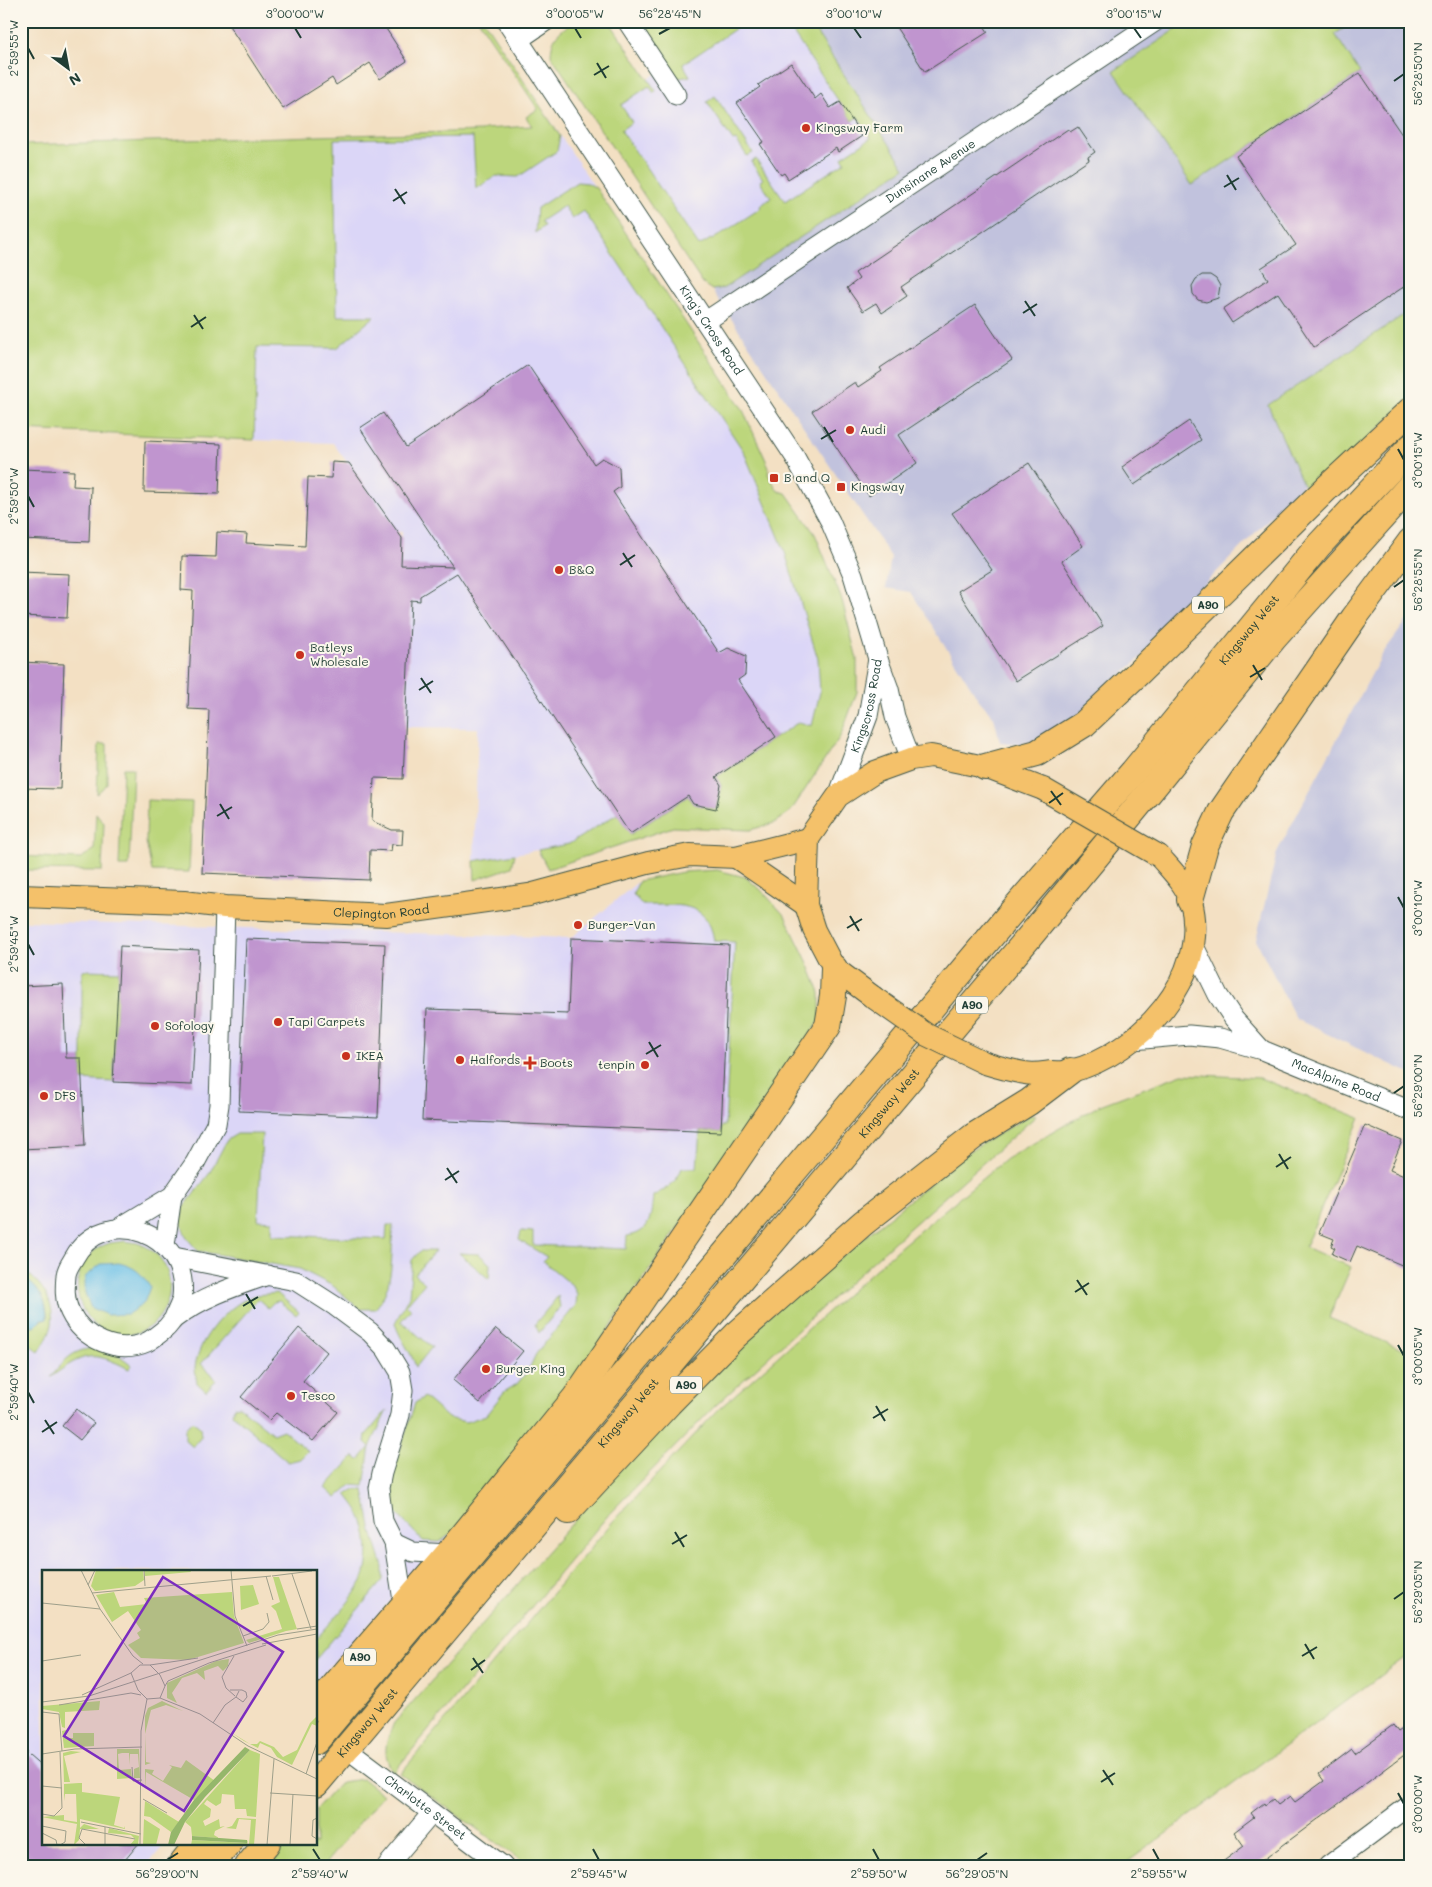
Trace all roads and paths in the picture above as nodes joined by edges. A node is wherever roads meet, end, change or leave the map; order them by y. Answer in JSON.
{"nodes":[{"id":1,"x":506,"y":21,"type":"edge"},
{"id":2,"x":546,"y":21,"type":"edge"},
{"id":3,"x":627,"y":21,"type":"edge"},
{"id":4,"x":1156,"y":21,"type":"edge"},
{"id":5,"x":518,"y":40,"type":"junction"},
{"id":6,"x":676,"y":95,"type":"dead end"},
{"id":7,"x":706,"y":321,"type":"junction"},
{"id":8,"x":1411,"y":410,"type":"edge"},
{"id":9,"x":1411,"y":447,"type":"edge"},
{"id":10,"x":1411,"y":485,"type":"edge"},
{"id":11,"x":1411,"y":541,"type":"edge"},
{"id":12,"x":878,"y":658,"type":"junction"},
{"id":13,"x":911,"y":759,"type":"junction"},
{"id":14,"x":985,"y":767,"type":"junction"},
{"id":15,"x":838,"y":796,"type":"junction"},
{"id":16,"x":808,"y":839,"type":"junction"},
{"id":17,"x":736,"y":857,"type":"junction"},
{"id":18,"x":21,"y":896,"type":"edge"},
{"id":19,"x":1190,"y":900,"type":"junction"},
{"id":20,"x":806,"y":905,"type":"junction"},
{"id":21,"x":225,"y":907,"type":"junction"},
{"id":22,"x":1194,"y":946,"type":"junction"},
{"id":23,"x":834,"y":968,"type":"junction"},
{"id":24,"x":1133,"y":1040,"type":"junction"},
{"id":25,"x":1262,"y":1050,"type":"junction"},
{"id":26,"x":1070,"y":1071,"type":"junction"},
{"id":27,"x":1411,"y":1111,"type":"edge"},
{"id":28,"x":172,"y":1196,"type":"junction"},
{"id":29,"x":119,"y":1228,"type":"junction"},
{"id":30,"x":170,"y":1251,"type":"junction"},
{"id":31,"x":269,"y":1274,"type":"junction"},
{"id":32,"x":174,"y":1318,"type":"junction"},
{"id":33,"x":394,"y":1543,"type":"junction"},
{"id":34,"x":448,"y":1554,"type":"junction"},
{"id":35,"x":404,"y":1607,"type":"junction"},
{"id":36,"x":318,"y":1705,"type":"edge"},
{"id":37,"x":318,"y":1739,"type":"edge"},
{"id":38,"x":346,"y":1748,"type":"junction"},
{"id":39,"x":318,"y":1782,"type":"edge"},
{"id":40,"x":1411,"y":1804,"type":"edge"},
{"id":41,"x":432,"y":1813,"type":"junction"},
{"id":42,"x":197,"y":1844,"type":"edge"},
{"id":43,"x":228,"y":1844,"type":"edge"},
{"id":44,"x":266,"y":1844,"type":"edge"},
{"id":45,"x":180,"y":1866,"type":"edge"},
{"id":46,"x":209,"y":1866,"type":"edge"},
{"id":47,"x":248,"y":1866,"type":"edge"},
{"id":48,"x":387,"y":1866,"type":"edge"},
{"id":49,"x":504,"y":1866,"type":"edge"},
{"id":50,"x":1328,"y":1866,"type":"edge"}],
"edges":[{"from":1,"to":5,"type":"street","name":"King's Cross Road"},
{"from":2,"to":5,"type":"street"},
{"from":3,"to":6,"type":"street"},
{"from":4,"to":7,"type":"street","name":"Dunsinane Avenue"},
{"from":5,"to":7,"type":"street","name":"King's Cross Road"},
{"from":7,"to":12,"type":"street","name":"King's Cross Road"},
{"from":8,"to":14,"type":"highway","number":"A90"},
{"from":9,"to":37,"type":"highway","name":"Kingsway West","number":"A90"},
{"from":10,"to":38,"type":"highway","name":"Kingsway West","number":"A90"},
{"from":11,"to":19,"type":"highway"},
{"from":12,"to":13,"type":"street","name":"Kingscross Road"},
{"from":12,"to":15,"type":"street","name":"Kingscross Road"},
{"from":13,"to":14,"type":"main road"},
{"from":13,"to":15,"type":"main road"},
{"from":14,"to":19,"type":"main road","bridge":true},
{"from":15,"to":16,"type":"main road"},
{"from":16,"to":17,"type":"main road","name":"Clepington Road"},
{"from":16,"to":20,"type":"main road"},
{"from":17,"to":20,"type":"main road"},
{"from":17,"to":21,"type":"main road","name":"Clepington Road"},
{"from":18,"to":21,"type":"main road","name":"Clepington Road"},
{"from":19,"to":22,"type":"main road"},
{"from":20,"to":23,"type":"main road"},
{"from":21,"to":28,"type":"street"},
{"from":22,"to":24,"type":"main road"},
{"from":22,"to":25,"type":"street","name":"MacAlpine Road"},
{"from":23,"to":26,"type":"main road","bridge":true},
{"from":23,"to":34,"type":"highway","number":"A90"},
{"from":24,"to":25,"type":"street","name":"MacAlpine Road"},
{"from":24,"to":26,"type":"main road"},
{"from":25,"to":27,"type":"street","name":"MacAlpine Road"},
{"from":26,"to":38,"type":"highway","number":"A90"},
{"from":28,"to":29,"type":"street"},
{"from":28,"to":30,"type":"street"},
{"from":29,"to":30,"type":"street"},
{"from":29,"to":32,"type":"street"},
{"from":30,"to":31,"type":"street"},
{"from":30,"to":32,"type":"street"},
{"from":31,"to":32,"type":"street"},
{"from":31,"to":33,"type":"street"},
{"from":33,"to":34,"type":"street"},
{"from":33,"to":35,"type":"street"},
{"from":34,"to":35,"type":"highway","number":"A90"},
{"from":35,"to":36,"type":"highway","number":"A90"},
{"from":38,"to":39,"type":"highway","name":"Kingsway West","number":"A90"},
{"from":38,"to":41,"type":"street","name":"Charlotte Street"},
{"from":40,"to":50,"type":"street"},
{"from":41,"to":48,"type":"street"},
{"from":41,"to":49,"type":"street","name":"Charlotte Street"},
{"from":42,"to":45,"type":"highway"},
{"from":43,"to":46,"type":"highway"},
{"from":44,"to":47,"type":"highway"}]}
